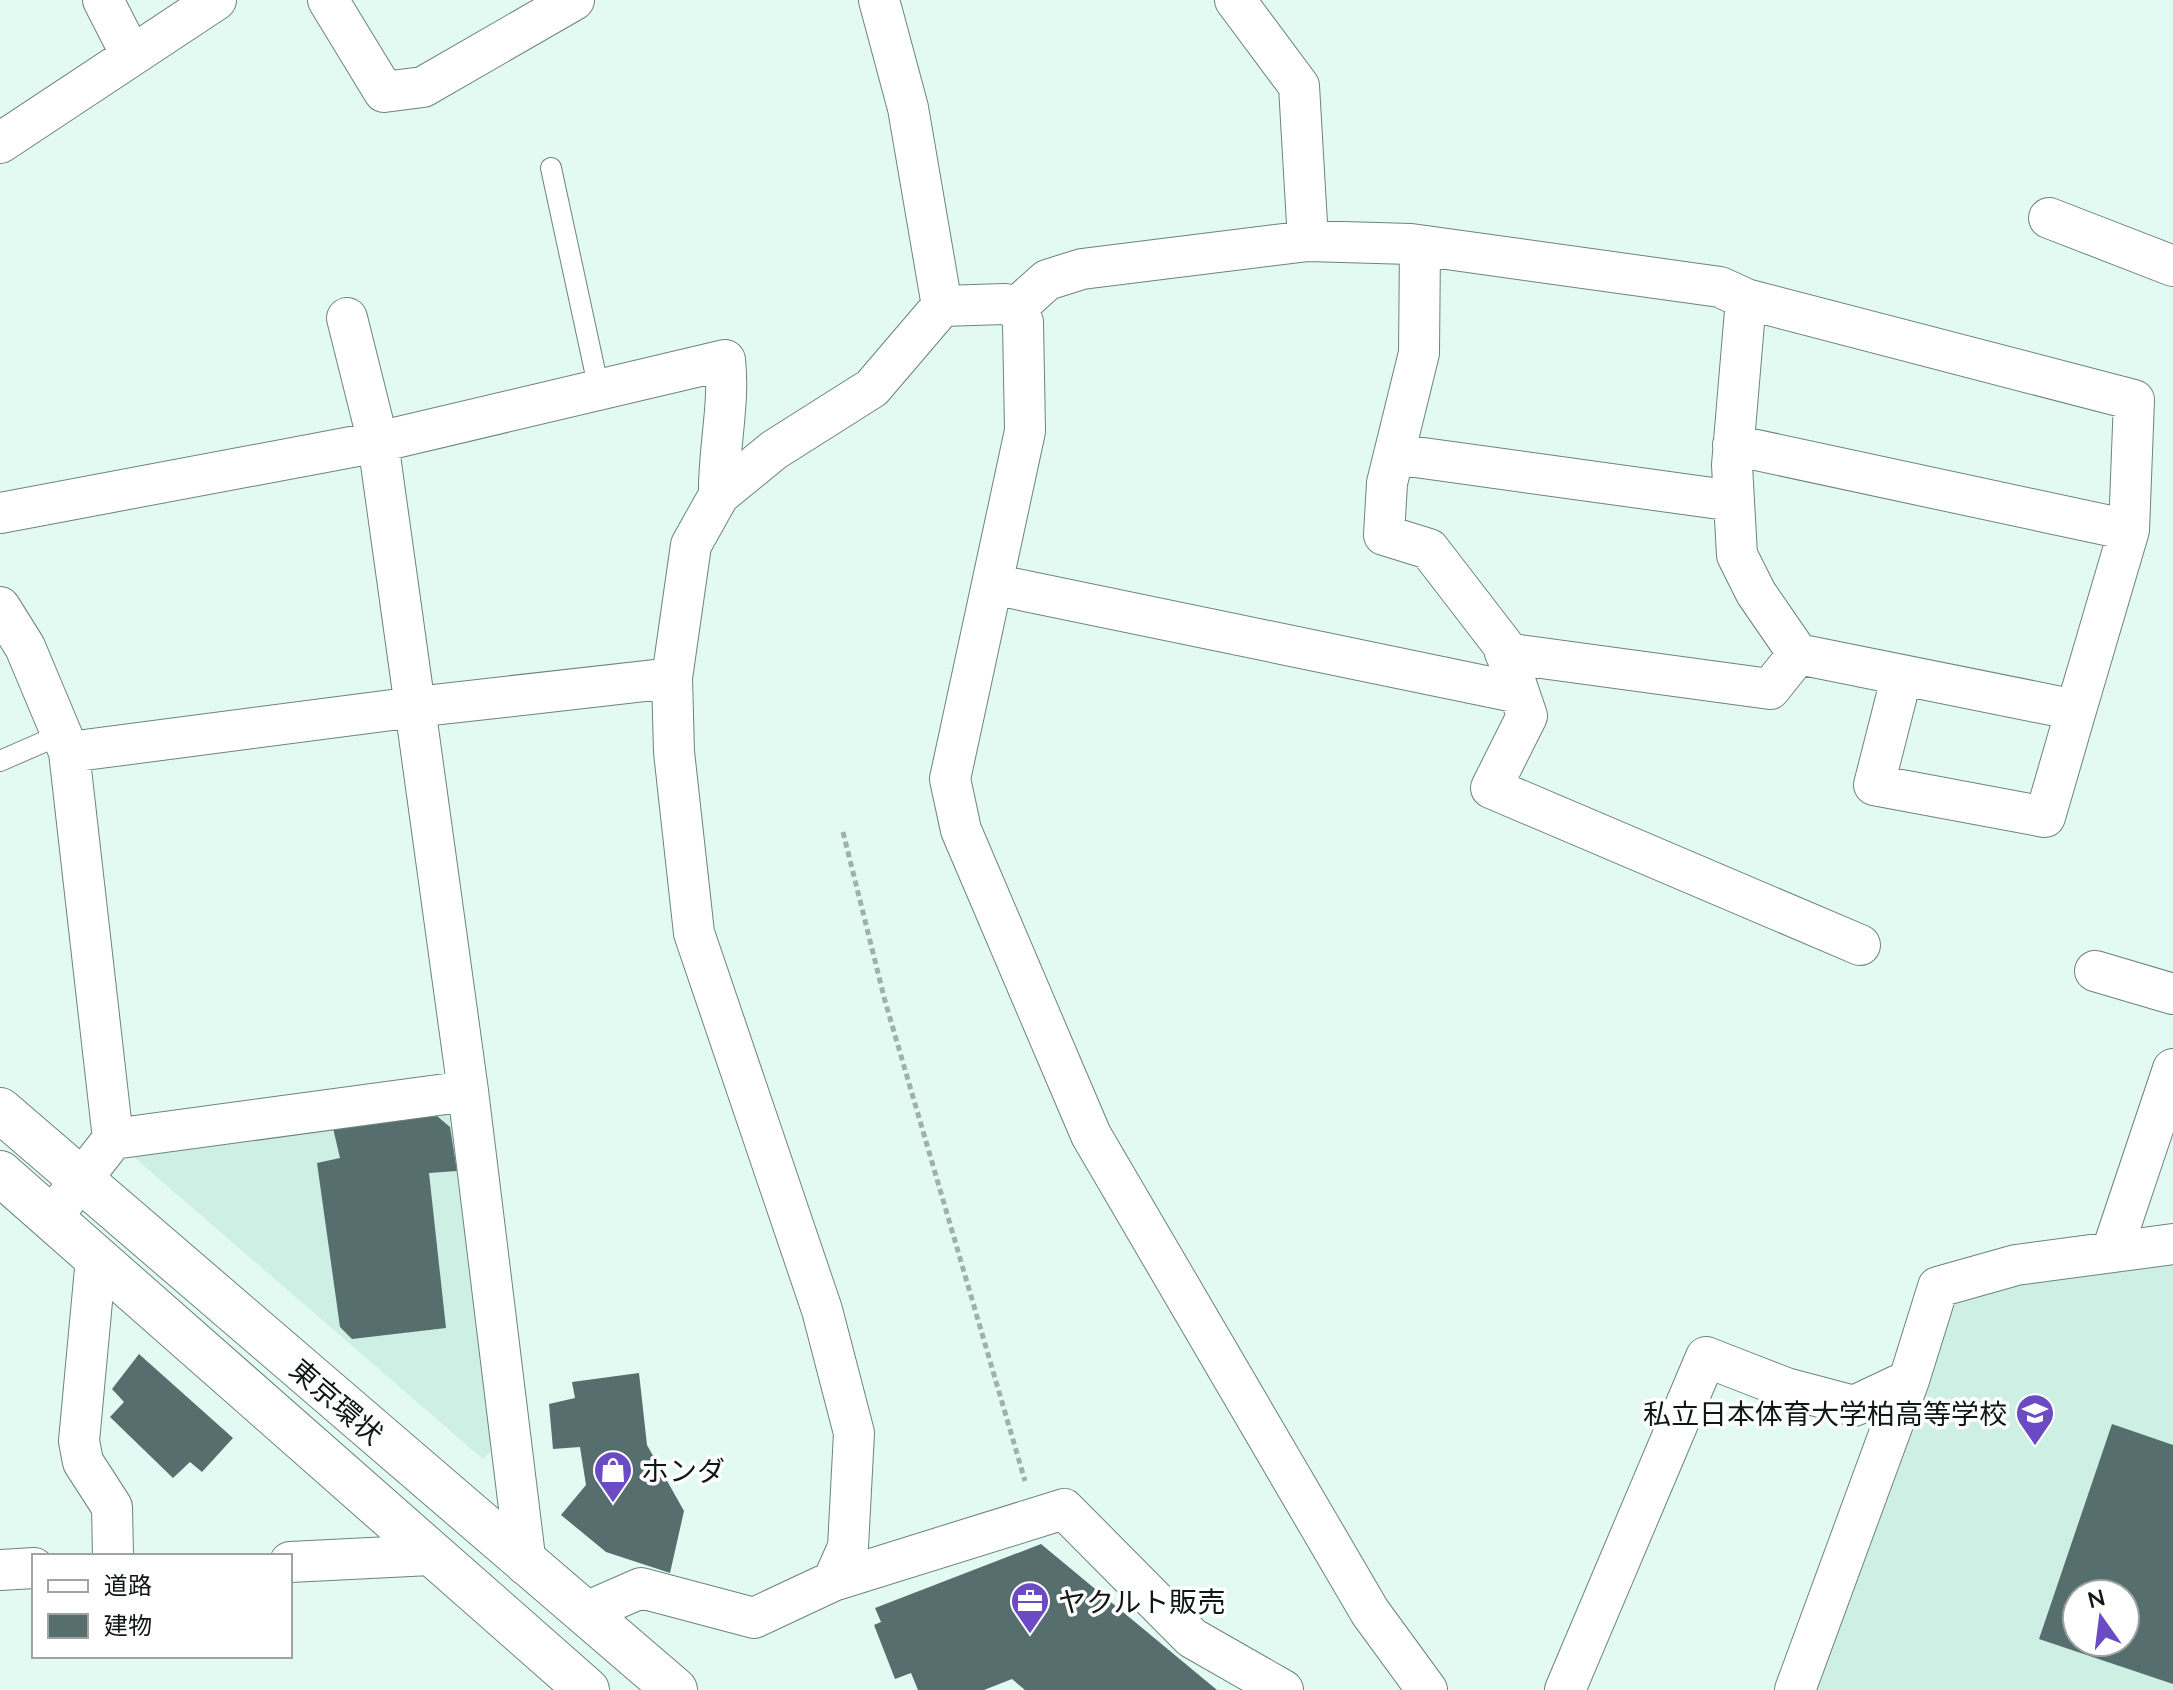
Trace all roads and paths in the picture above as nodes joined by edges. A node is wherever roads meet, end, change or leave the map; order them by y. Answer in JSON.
{"nodes":[{"id":1,"x":103,"y":0,"type":"edge"},
{"id":2,"x":216,"y":0,"type":"edge"},
{"id":3,"x":328,"y":0,"type":"edge"},
{"id":4,"x":574,"y":0,"type":"edge"},
{"id":5,"x":879,"y":0,"type":"edge"},
{"id":6,"x":1235,"y":0,"type":"edge"},
{"id":7,"x":131,"y":55,"type":"junction"},
{"id":8,"x":0,"y":143,"type":"edge"},
{"id":9,"x":551,"y":168,"type":"dead end"},
{"id":10,"x":2049,"y":218,"type":"dead end"},
{"id":11,"x":1308,"y":241,"type":"junction"},
{"id":12,"x":1420,"y":246,"type":"junction"},
{"id":13,"x":2173,"y":266,"type":"edge"},
{"id":14,"x":1746,"y":299,"type":"junction"},
{"id":15,"x":942,"y":306,"type":"junction"},
{"id":16,"x":1017,"y":307,"type":"junction"},
{"id":17,"x":347,"y":318,"type":"dead end"},
{"id":18,"x":599,"y":390,"type":"junction"},
{"id":19,"x":378,"y":442,"type":"junction"},
{"id":20,"x":1733,"y":445,"type":"junction"},
{"id":21,"x":1394,"y":454,"type":"junction"},
{"id":22,"x":719,"y":495,"type":"junction"},
{"id":23,"x":1734,"y":501,"type":"junction"},
{"id":24,"x":0,"y":513,"type":"edge"},
{"id":25,"x":2129,"y":530,"type":"junction"},
{"id":26,"x":992,"y":584,"type":"junction"},
{"id":27,"x":0,"y":607,"type":"edge"},
{"id":28,"x":1505,"y":653,"type":"junction"},
{"id":29,"x":1798,"y":654,"type":"junction"},
{"id":30,"x":1902,"y":675,"type":"junction"},
{"id":31,"x":672,"y":678,"type":"junction"},
{"id":32,"x":1519,"y":693,"type":"junction"},
{"id":33,"x":415,"y":707,"type":"junction"},
{"id":34,"x":2076,"y":710,"type":"junction"},
{"id":35,"x":65,"y":743,"type":"junction"},
{"id":36,"x":0,"y":761,"type":"edge"},
{"id":37,"x":843,"y":832,"type":"dead end"},
{"id":38,"x":1860,"y":945,"type":"dead end"},
{"id":39,"x":2095,"y":971,"type":"dead end"},
{"id":40,"x":2173,"y":994,"type":"edge"},
{"id":41,"x":2173,"y":1069,"type":"edge"},
{"id":42,"x":468,"y":1091,"type":"junction"},
{"id":43,"x":0,"y":1110,"type":"edge"},
{"id":44,"x":113,"y":1139,"type":"junction"},
{"id":45,"x":0,"y":1173,"type":"edge"},
{"id":46,"x":81,"y":1179,"type":"junction"},
{"id":47,"x":51,"y":1218,"type":"junction"},
{"id":48,"x":2173,"y":1244,"type":"edge"},
{"id":49,"x":2112,"y":1251,"type":"junction"},
{"id":50,"x":96,"y":1258,"type":"junction"},
{"id":51,"x":1909,"y":1380,"type":"junction"},
{"id":52,"x":1036,"y":1519,"type":"junction"},
{"id":53,"x":113,"y":1554,"type":"edge"},
{"id":54,"x":430,"y":1555,"type":"junction"},
{"id":55,"x":292,"y":1562,"type":"edge"},
{"id":56,"x":526,"y":1565,"type":"junction"},
{"id":57,"x":32,"y":1568,"type":"edge"},
{"id":58,"x":0,"y":1570,"type":"edge"},
{"id":59,"x":833,"y":1581,"type":"junction"},
{"id":60,"x":586,"y":1612,"type":"junction"},
{"id":61,"x":587,"y":1690,"type":"edge"},
{"id":62,"x":675,"y":1690,"type":"edge"},
{"id":63,"x":1283,"y":1690,"type":"edge"},
{"id":64,"x":1427,"y":1690,"type":"edge"},
{"id":65,"x":1565,"y":1690,"type":"edge"},
{"id":66,"x":1795,"y":1690,"type":"edge"}],
"edges":[{"from":1,"to":7,"type":"street"},
{"from":2,"to":7,"type":"street"},
{"from":3,"to":4,"type":"street"},
{"from":5,"to":15,"type":"street"},
{"from":6,"to":11,"type":"street"},
{"from":7,"to":8,"type":"street"},
{"from":9,"to":18,"type":"lane"},
{"from":10,"to":13,"type":"street"},
{"from":11,"to":12,"type":"street"},
{"from":11,"to":16,"type":"street"},
{"from":12,"to":14,"type":"street"},
{"from":12,"to":21,"type":"street"},
{"from":14,"to":20,"type":"street"},
{"from":14,"to":25,"type":"street"},
{"from":15,"to":16,"type":"street"},
{"from":15,"to":22,"type":"street"},
{"from":16,"to":26,"type":"street"},
{"from":17,"to":19,"type":"street"},
{"from":18,"to":19,"type":"street"},
{"from":18,"to":22,"type":"street"},
{"from":19,"to":24,"type":"street"},
{"from":19,"to":33,"type":"street"},
{"from":20,"to":23,"type":"street"},
{"from":20,"to":25,"type":"street"},
{"from":21,"to":23,"type":"street"},
{"from":21,"to":28,"type":"street"},
{"from":22,"to":31,"type":"street"},
{"from":23,"to":29,"type":"street"},
{"from":25,"to":34,"type":"street"},
{"from":26,"to":32,"type":"street"},
{"from":26,"to":64,"type":"street"},
{"from":27,"to":35,"type":"street"},
{"from":28,"to":29,"type":"street"},
{"from":28,"to":32,"type":"street"},
{"from":29,"to":30,"type":"street"},
{"from":30,"to":34,"type":"street"},
{"from":30,"to":34,"type":"street"},
{"from":31,"to":33,"type":"street"},
{"from":31,"to":59,"type":"street"},
{"from":32,"to":38,"type":"street"},
{"from":33,"to":35,"type":"street"},
{"from":33,"to":42,"type":"street"},
{"from":35,"to":36,"type":"lane"},
{"from":35,"to":44,"type":"street"},
{"from":37,"to":52,"type":"path"},
{"from":39,"to":40,"type":"street"},
{"from":41,"to":49,"type":"street"},
{"from":42,"to":44,"type":"street"},
{"from":42,"to":56,"type":"street"},
{"from":43,"to":46,"type":"highway","name":"東京環状"},
{"from":44,"to":46,"type":"street"},
{"from":45,"to":47,"type":"highway","name":"東京環状"},
{"from":46,"to":47,"type":"street"},
{"from":46,"to":56,"type":"highway","name":"東京環状"},
{"from":47,"to":50,"type":"highway","name":"東京環状"},
{"from":48,"to":49,"type":"street"},
{"from":49,"to":51,"type":"street"},
{"from":50,"to":53,"type":"street"},
{"from":50,"to":54,"type":"highway","name":"東京環状"},
{"from":51,"to":65,"type":"street"},
{"from":51,"to":66,"type":"street"},
{"from":52,"to":59,"type":"street"},
{"from":52,"to":63,"type":"street"},
{"from":54,"to":55,"type":"street"},
{"from":54,"to":61,"type":"highway","name":"東京環状"},
{"from":56,"to":60,"type":"highway","name":"東京環状"},
{"from":57,"to":58,"type":"street"},
{"from":59,"to":60,"type":"street"},
{"from":60,"to":62,"type":"highway","name":"東京環状"}]}
